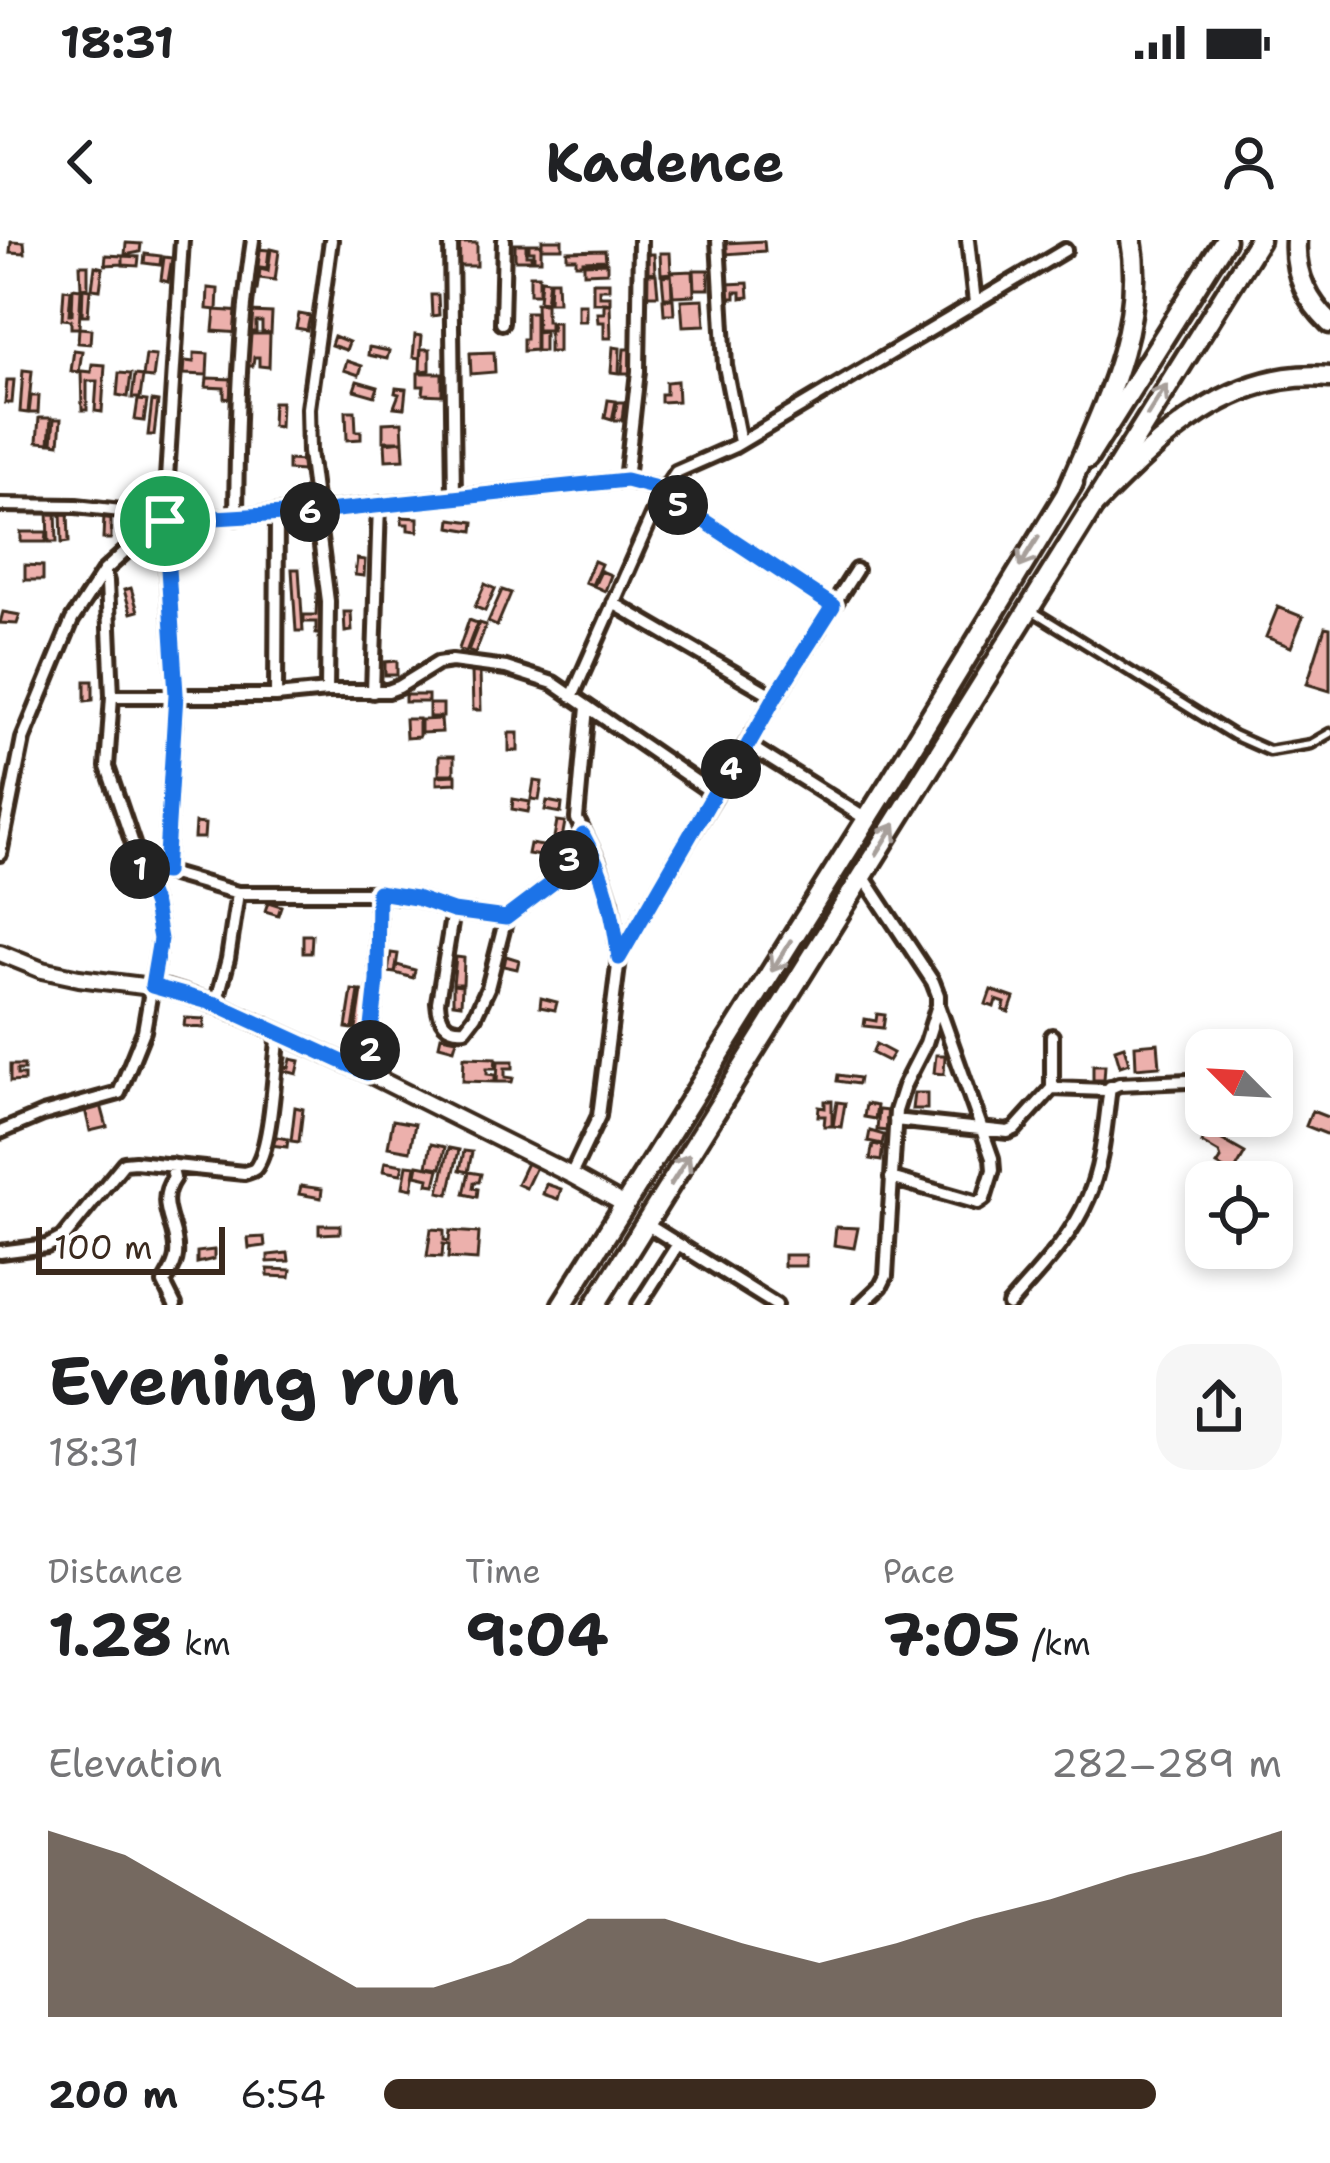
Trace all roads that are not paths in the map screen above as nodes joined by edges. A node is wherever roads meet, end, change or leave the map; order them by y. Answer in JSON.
{"nodes":[{"id":1,"x":182,"y":240,"type":"edge"},
{"id":2,"x":254,"y":240,"type":"edge"},
{"id":3,"x":331,"y":240,"type":"edge"},
{"id":4,"x":451,"y":240,"type":"edge"},
{"id":5,"x":504,"y":240,"type":"edge"},
{"id":6,"x":640,"y":240,"type":"edge"},
{"id":7,"x":718,"y":240,"type":"edge"},
{"id":8,"x":968,"y":240,"type":"edge"},
{"id":9,"x":1131,"y":240,"type":"edge"},
{"id":10,"x":1225,"y":240,"type":"edge"},
{"id":11,"x":1259,"y":240,"type":"edge"},
{"id":12,"x":1296,"y":240,"type":"edge"},
{"id":13,"x":1065,"y":250,"type":"dead end"},
{"id":14,"x":975,"y":303,"type":"junction"},
{"id":15,"x":502,"y":322,"type":"dead end"},
{"id":16,"x":1330,"y":323,"type":"edge"},
{"id":17,"x":1330,"y":377,"type":"edge"},
{"id":18,"x":740,"y":442,"type":"junction"},
{"id":19,"x":626,"y":480,"type":"junction"},
{"id":20,"x":1067,"y":492,"type":"junction"},
{"id":21,"x":662,"y":493,"type":"junction"},
{"id":22,"x":454,"y":497,"type":"junction"},
{"id":23,"x":380,"y":504,"type":"junction"},
{"id":24,"x":0,"y":505,"type":"edge"},
{"id":25,"x":1090,"y":509,"type":"junction"},
{"id":26,"x":317,"y":512,"type":"junction"},
{"id":27,"x":277,"y":515,"type":"junction"},
{"id":28,"x":236,"y":518,"type":"junction"},
{"id":29,"x":165,"y":521,"type":"junction"},
{"id":30,"x":856,"y":570,"type":"dead end"},
{"id":31,"x":104,"y":571,"type":"junction"},
{"id":32,"x":613,"y":603,"type":"junction"},
{"id":33,"x":833,"y":606,"type":"junction"},
{"id":34,"x":1028,"y":608,"type":"junction"},
{"id":35,"x":327,"y":691,"type":"junction"},
{"id":36,"x":374,"y":692,"type":"junction"},
{"id":37,"x":176,"y":694,"type":"junction"},
{"id":38,"x":276,"y":695,"type":"junction"},
{"id":39,"x":112,"y":696,"type":"junction"},
{"id":40,"x":572,"y":697,"type":"junction"},
{"id":41,"x":775,"y":697,"type":"junction"},
{"id":42,"x":587,"y":707,"type":"junction"},
{"id":43,"x":1330,"y":733,"type":"edge"},
{"id":44,"x":748,"y":745,"type":"junction"},
{"id":45,"x":714,"y":794,"type":"junction"},
{"id":46,"x":866,"y":819,"type":"junction"},
{"id":47,"x":583,"y":835,"type":"junction"},
{"id":48,"x":0,"y":854,"type":"edge"},
{"id":49,"x":140,"y":869,"type":"junction"},
{"id":50,"x":165,"y":872,"type":"junction"},
{"id":51,"x":863,"y":876,"type":"junction"},
{"id":52,"x":378,"y":892,"type":"junction"},
{"id":53,"x":238,"y":893,"type":"junction"},
{"id":54,"x":453,"y":911,"type":"junction"},
{"id":55,"x":506,"y":918,"type":"junction"},
{"id":56,"x":0,"y":953,"type":"edge"},
{"id":57,"x":619,"y":958,"type":"junction"},
{"id":58,"x":152,"y":986,"type":"junction"},
{"id":59,"x":216,"y":1004,"type":"junction"},
{"id":60,"x":938,"y":1006,"type":"junction"},
{"id":61,"x":279,"y":1032,"type":"junction"},
{"id":62,"x":1052,"y":1036,"type":"dead end"},
{"id":63,"x":367,"y":1073,"type":"junction"},
{"id":64,"x":1185,"y":1081,"type":"edge"},
{"id":65,"x":1110,"y":1087,"type":"junction"},
{"id":66,"x":1052,"y":1088,"type":"junction"},
{"id":67,"x":895,"y":1120,"type":"junction"},
{"id":68,"x":982,"y":1129,"type":"junction"},
{"id":69,"x":0,"y":1132,"type":"edge"},
{"id":70,"x":171,"y":1166,"type":"junction"},
{"id":71,"x":571,"y":1175,"type":"junction"},
{"id":72,"x":891,"y":1178,"type":"junction"},
{"id":73,"x":625,"y":1205,"type":"junction"},
{"id":74,"x":646,"y":1224,"type":"junction"},
{"id":75,"x":678,"y":1244,"type":"junction"},
{"id":76,"x":0,"y":1252,"type":"edge"},
{"id":77,"x":175,"y":1305,"type":"edge"},
{"id":78,"x":562,"y":1305,"type":"edge"},
{"id":79,"x":595,"y":1305,"type":"edge"},
{"id":80,"x":639,"y":1305,"type":"edge"},
{"id":81,"x":776,"y":1305,"type":"edge"},
{"id":82,"x":860,"y":1305,"type":"edge"},
{"id":83,"x":1009,"y":1305,"type":"edge"}],
"edges":[{"from":1,"to":29,"type":"street"},
{"from":2,"to":28,"type":"street"},
{"from":3,"to":26,"type":"street"},
{"from":4,"to":22,"type":"street"},
{"from":5,"to":15,"type":"street"},
{"from":6,"to":19,"type":"street"},
{"from":7,"to":18,"type":"street"},
{"from":8,"to":14,"type":"street"},
{"from":9,"to":20,"type":"main road"},
{"from":10,"to":20,"type":"main road"},
{"from":25,"to":11,"type":"main road","one_way":true},
{"from":12,"to":16,"type":"main road"},
{"from":13,"to":14,"type":"street"},
{"from":14,"to":18,"type":"street"},
{"from":17,"to":25,"type":"main road"},
{"from":18,"to":21,"type":"street"},
{"from":19,"to":21,"type":"street"},
{"from":19,"to":22,"type":"street"},
{"from":20,"to":46,"type":"main road","one_way":true},
{"from":21,"to":32,"type":"street"},
{"from":21,"to":33,"type":"street"},
{"from":22,"to":23,"type":"street"},
{"from":23,"to":26,"type":"street"},
{"from":23,"to":36,"type":"street"},
{"from":24,"to":29,"type":"street"},
{"from":25,"to":34,"type":"main road"},
{"from":26,"to":27,"type":"street"},
{"from":26,"to":35,"type":"street"},
{"from":27,"to":28,"type":"street"},
{"from":27,"to":38,"type":"street"},
{"from":28,"to":29,"type":"street"},
{"from":29,"to":31,"type":"street"},
{"from":29,"to":37,"type":"street"},
{"from":30,"to":33,"type":"street"},
{"from":31,"to":39,"type":"street"},
{"from":31,"to":48,"type":"street"},
{"from":32,"to":40,"type":"street"},
{"from":32,"to":41,"type":"street"},
{"from":33,"to":41,"type":"street"},
{"from":34,"to":43,"type":"lane"},
{"from":51,"to":34,"type":"main road","one_way":true},
{"from":35,"to":36,"type":"street"},
{"from":35,"to":38,"type":"street"},
{"from":36,"to":40,"type":"street"},
{"from":37,"to":38,"type":"street"},
{"from":37,"to":39,"type":"street"},
{"from":37,"to":50,"type":"street"},
{"from":39,"to":49,"type":"street"},
{"from":40,"to":42,"type":"street"},
{"from":41,"to":44,"type":"street"},
{"from":42,"to":45,"type":"street"},
{"from":42,"to":47,"type":"street"},
{"from":44,"to":45,"type":"street"},
{"from":44,"to":46,"type":"street"},
{"from":45,"to":57,"type":"street"},
{"from":46,"to":73,"type":"main road","one_way":true},
{"from":47,"to":55,"type":"street"},
{"from":47,"to":57,"type":"street"},
{"from":49,"to":50,"type":"street"},
{"from":49,"to":58,"type":"street"},
{"from":50,"to":53,"type":"street"},
{"from":51,"to":60,"type":"street"},
{"from":74,"to":51,"type":"main road","one_way":true},
{"from":52,"to":53,"type":"street"},
{"from":52,"to":54,"type":"street"},
{"from":52,"to":63,"type":"street"},
{"from":53,"to":59,"type":"street"},
{"from":54,"to":55,"type":"street"},
{"from":54,"to":55,"type":"street"},
{"from":56,"to":58,"type":"street"},
{"from":57,"to":71,"type":"street"},
{"from":58,"to":59,"type":"street"},
{"from":58,"to":69,"type":"street"},
{"from":59,"to":61,"type":"street"},
{"from":60,"to":67,"type":"street"},
{"from":60,"to":68,"type":"street"},
{"from":61,"to":63,"type":"street"},
{"from":61,"to":70,"type":"street"},
{"from":62,"to":66,"type":"street"},
{"from":63,"to":71,"type":"street"},
{"from":64,"to":65,"type":"street"},
{"from":65,"to":66,"type":"street"},
{"from":65,"to":83,"type":"street"},
{"from":66,"to":68,"type":"street"},
{"from":67,"to":68,"type":"street"},
{"from":67,"to":72,"type":"street"},
{"from":68,"to":72,"type":"street"},
{"from":70,"to":76,"type":"street"},
{"from":70,"to":77,"type":"street"},
{"from":71,"to":73,"type":"street"},
{"from":72,"to":82,"type":"street"},
{"from":73,"to":78,"type":"main road"},
{"from":74,"to":75,"type":"street"},
{"from":74,"to":79,"type":"main road"},
{"from":75,"to":80,"type":"street"},
{"from":75,"to":81,"type":"street"}]}
